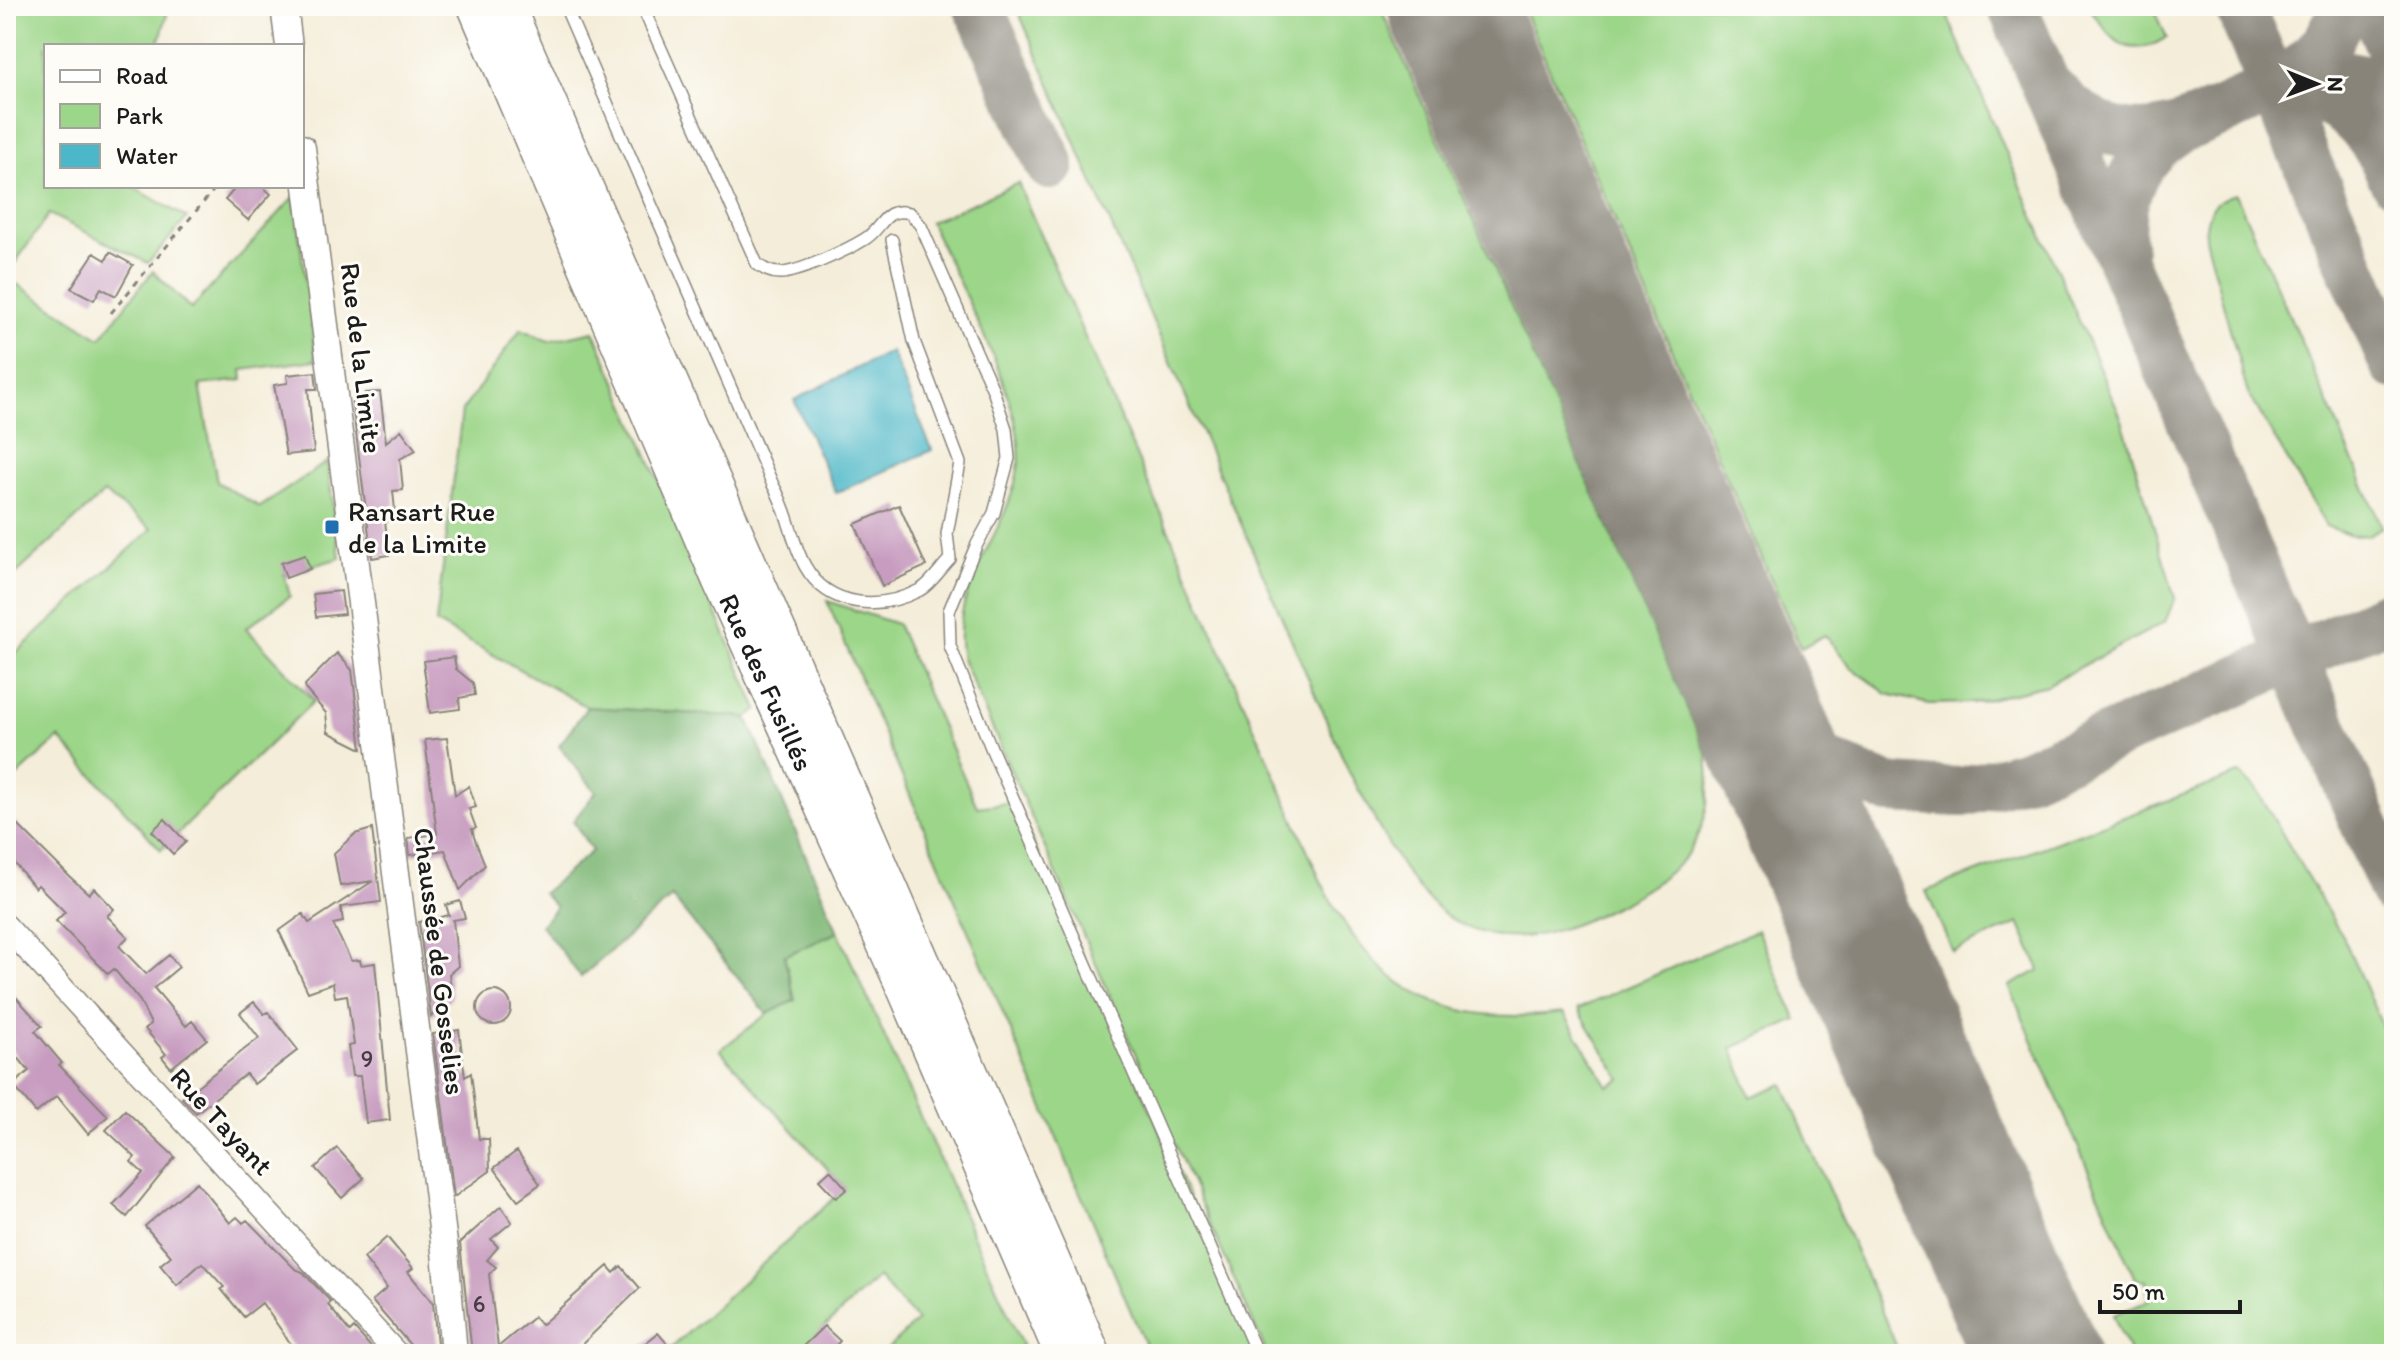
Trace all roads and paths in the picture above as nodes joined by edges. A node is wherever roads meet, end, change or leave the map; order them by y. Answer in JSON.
{"nodes":[{"id":1,"x":284,"y":6,"type":"edge"},
{"id":2,"x":476,"y":6,"type":"edge"},
{"id":3,"x":506,"y":6,"type":"edge"},
{"id":4,"x":565,"y":6,"type":"edge"},
{"id":5,"x":642,"y":6,"type":"edge"},
{"id":6,"x":289,"y":44,"type":"edge"},
{"id":7,"x":304,"y":163,"type":"edge"},
{"id":8,"x":215,"y":188,"type":"edge"},
{"id":9,"x":892,"y":240,"type":"dead end"},
{"id":10,"x":111,"y":313,"type":"dead end"},
{"id":11,"x":950,"y":559,"type":"junction"},
{"id":12,"x":967,"y":567,"type":"junction"},
{"id":13,"x":358,"y":577,"type":"joint"},
{"id":14,"x":6,"y":926,"type":"edge"},
{"id":15,"x":397,"y":1354,"type":"edge"},
{"id":16,"x":454,"y":1354,"type":"edge"},
{"id":17,"x":1063,"y":1354,"type":"edge"},
{"id":18,"x":1092,"y":1354,"type":"edge"},
{"id":19,"x":1257,"y":1354,"type":"edge"}],
"edges":[{"from":1,"to":6,"type":"street"},
{"from":2,"to":17,"type":"highway","name":"Rue des Fusillés"},
{"from":3,"to":18,"type":"highway","name":"Rue des Fusillés"},
{"from":4,"to":11,"type":"lane"},
{"from":5,"to":12,"type":"lane"},
{"from":7,"to":13,"type":"street","name":"Rue de la Limite"},
{"from":8,"to":10,"type":"path"},
{"from":9,"to":11,"type":"lane"},
{"from":11,"to":12,"type":"lane"},
{"from":12,"to":19,"type":"lane"},
{"from":13,"to":16,"type":"street","name":"Chaussée de Gosselies"},
{"from":14,"to":15,"type":"street","name":"Rue Tayant"}]}
